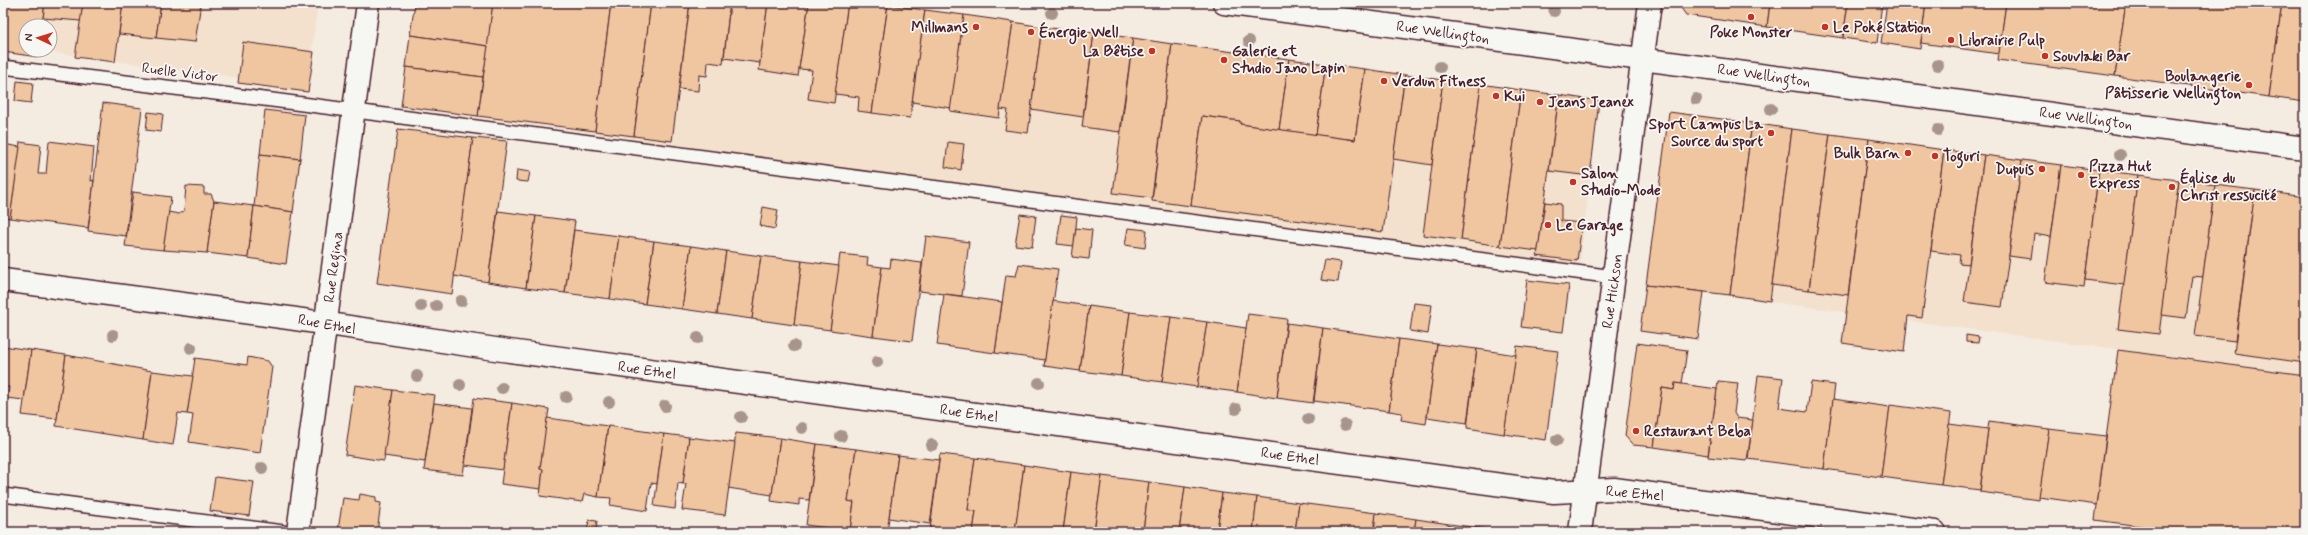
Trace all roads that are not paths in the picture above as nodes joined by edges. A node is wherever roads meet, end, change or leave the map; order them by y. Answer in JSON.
{"nodes":[{"id":1,"x":368,"y":3,"type":"edge"},
{"id":2,"x":1224,"y":3,"type":"edge"},
{"id":3,"x":1650,"y":3,"type":"edge"},
{"id":4,"x":1643,"y":59,"type":"junction"},
{"id":5,"x":3,"y":66,"type":"edge"},
{"id":6,"x":353,"y":111,"type":"junction"},
{"id":7,"x":2305,"y":148,"type":"edge"},
{"id":8,"x":1614,"y":277,"type":"junction"},
{"id":9,"x":3,"y":280,"type":"edge"},
{"id":10,"x":325,"y":324,"type":"junction"},
{"id":11,"x":1586,"y":490,"type":"junction"},
{"id":12,"x":3,"y":495,"type":"edge"},
{"id":13,"x":283,"y":532,"type":"edge"},
{"id":14,"x":298,"y":532,"type":"edge"},
{"id":15,"x":1580,"y":532,"type":"edge"},
{"id":16,"x":1935,"y":532,"type":"edge"}],
"edges":[{"from":1,"to":6,"type":"street","name":"Rue Regina"},
{"from":2,"to":4,"type":"street","name":"Rue Wellington"},
{"from":3,"to":4,"type":"street","name":"Rue Hickson"},
{"from":4,"to":7,"type":"street","name":"Rue Wellington"},
{"from":4,"to":8,"type":"street","name":"Rue Hickson"},
{"from":5,"to":6,"type":"lane","name":"Ruelle Victor"},
{"from":6,"to":8,"type":"lane","name":"Ruelle Victor"},
{"from":6,"to":10,"type":"street","name":"Rue Regina"},
{"from":8,"to":11,"type":"street","name":"Rue Hickson"},
{"from":9,"to":10,"type":"street","name":"Rue Ethel"},
{"from":10,"to":11,"type":"street","name":"Rue Ethel"},
{"from":10,"to":14,"type":"street","name":"Rue Regina"},
{"from":11,"to":15,"type":"street","name":"Rue Hickson"},
{"from":11,"to":16,"type":"street","name":"Rue Ethel"},
{"from":12,"to":13,"type":"lane"}]}
